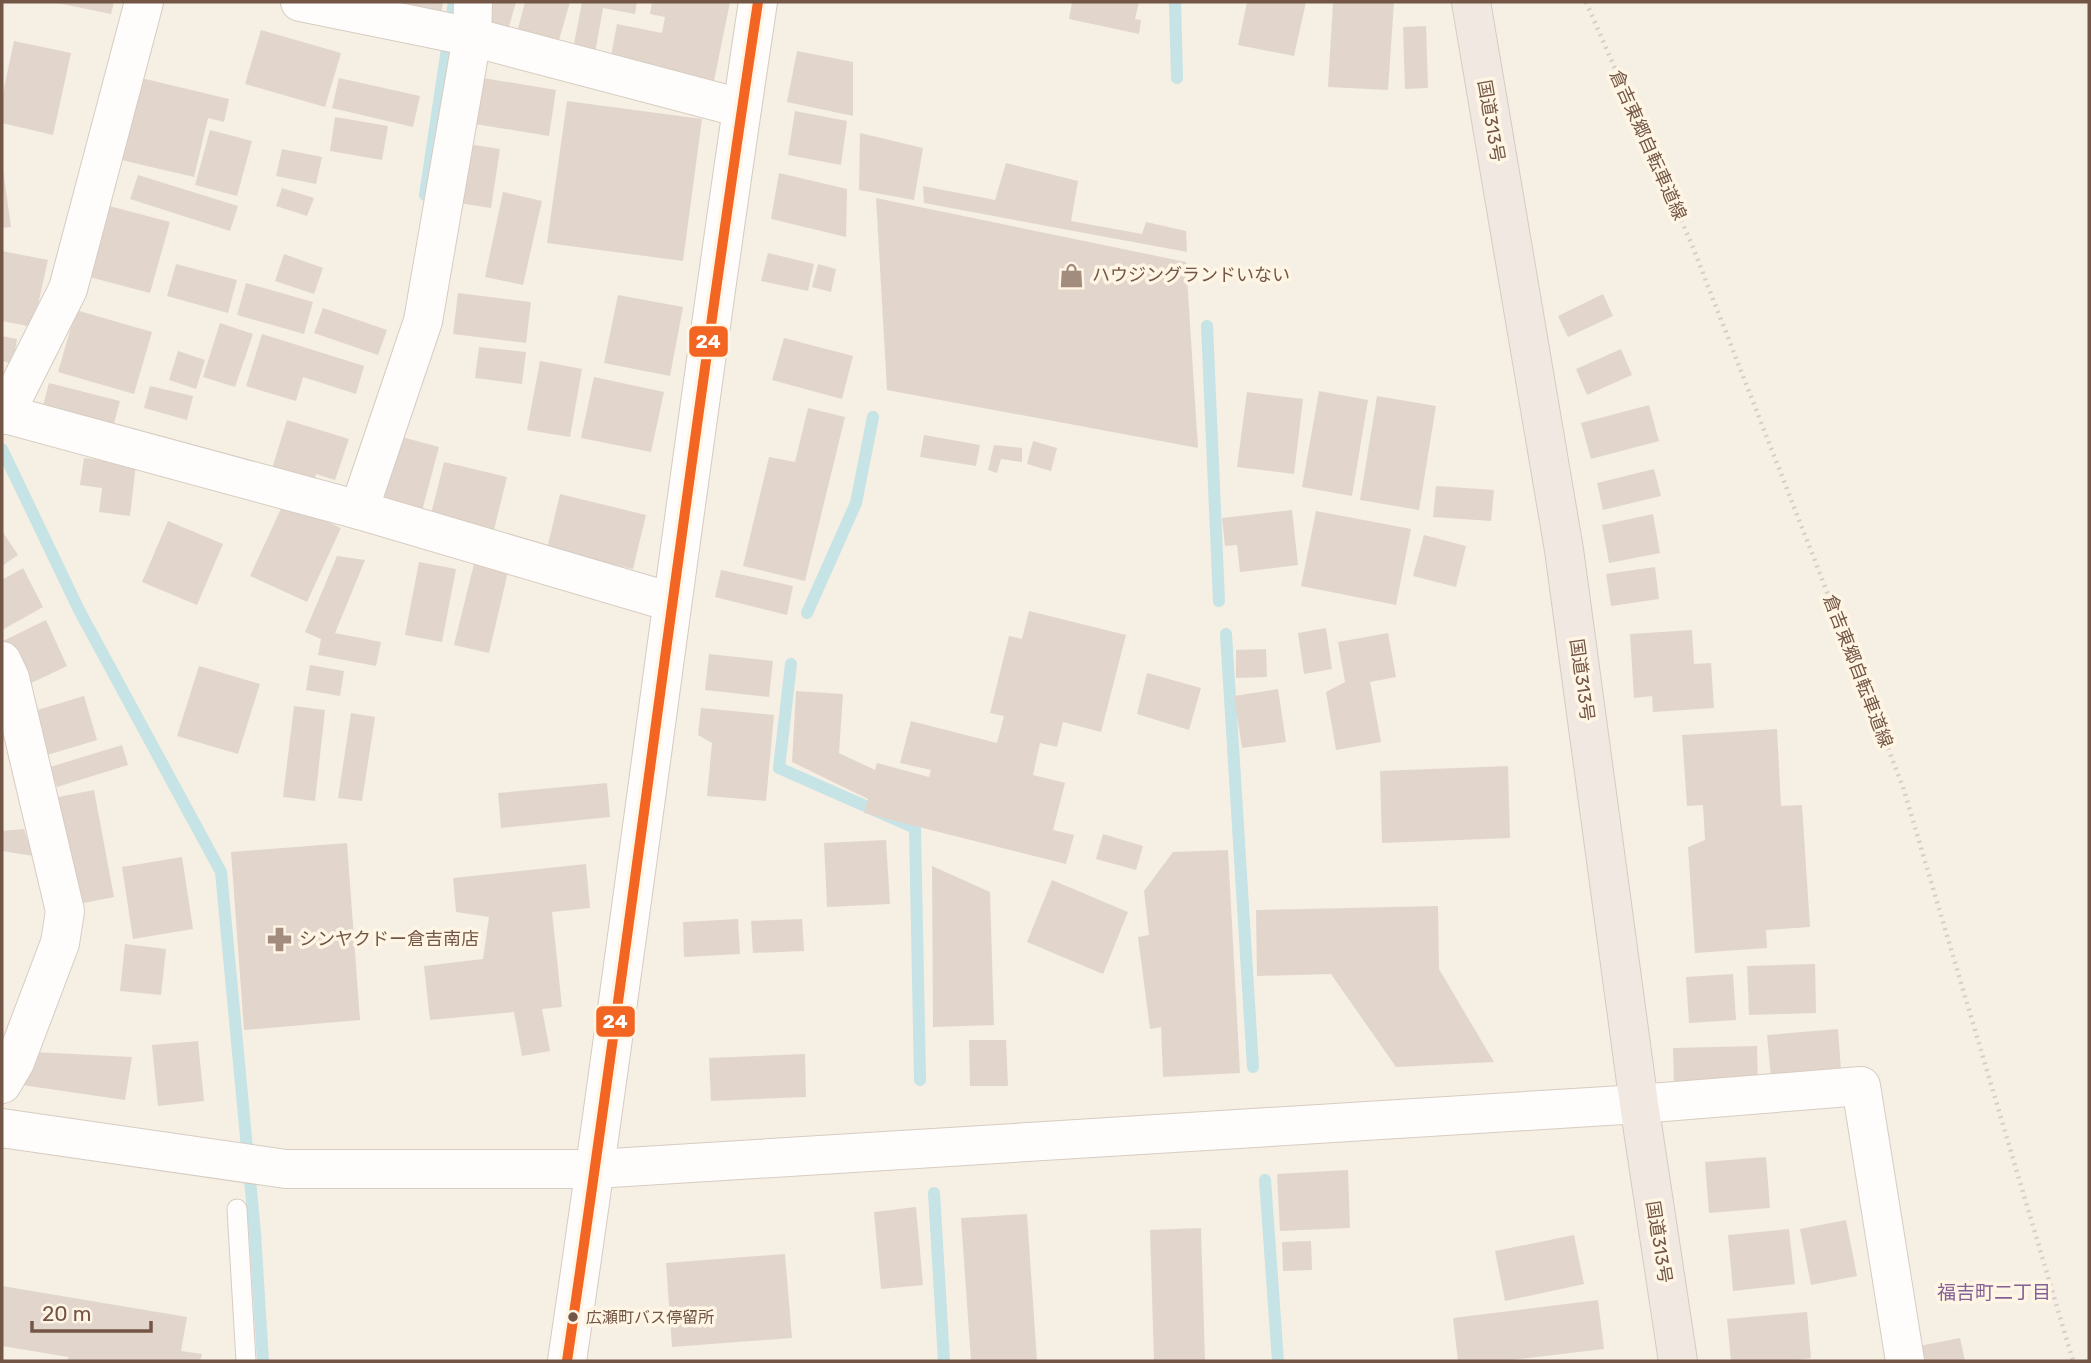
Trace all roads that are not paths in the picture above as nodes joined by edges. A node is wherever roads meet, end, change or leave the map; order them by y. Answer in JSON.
{"nodes":[{"id":1,"x":144,"y":2,"type":"edge"},
{"id":2,"x":300,"y":2,"type":"edge"},
{"id":3,"x":758,"y":2,"type":"edge"},
{"id":4,"x":1471,"y":2,"type":"edge"},
{"id":5,"x":472,"y":19,"type":"edge"},
{"id":6,"x":741,"y":108,"type":"junction"},
{"id":7,"x":3,"y":414,"type":"edge"},
{"id":8,"x":359,"y":510,"type":"junction"},
{"id":9,"x":671,"y":602,"type":"junction"},
{"id":10,"x":2,"y":661,"type":"edge"},
{"id":11,"x":2,"y":1084,"type":"edge"},
{"id":12,"x":1639,"y":1104,"type":"junction"},
{"id":13,"x":2,"y":1128,"type":"edge"},
{"id":14,"x":595,"y":1169,"type":"junction"},
{"id":15,"x":237,"y":1209,"type":"dead end"},
{"id":16,"x":246,"y":1361,"type":"edge"},
{"id":17,"x":567,"y":1361,"type":"edge"},
{"id":18,"x":1678,"y":1361,"type":"edge"},
{"id":19,"x":1905,"y":1361,"type":"edge"}],
"edges":[{"from":1,"to":7,"type":"street"},
{"from":2,"to":5,"type":"street"},
{"from":3,"to":6,"type":"street"},
{"from":4,"to":12,"type":"highway","name":"国道313号"},
{"from":5,"to":6,"type":"street"},
{"from":5,"to":8,"type":"street"},
{"from":6,"to":9,"type":"street"},
{"from":7,"to":8,"type":"street"},
{"from":8,"to":9,"type":"street"},
{"from":9,"to":14,"type":"street"},
{"from":10,"to":11,"type":"street"},
{"from":12,"to":14,"type":"street"},
{"from":12,"to":18,"type":"highway","name":"国道313号"},
{"from":12,"to":19,"type":"street"},
{"from":13,"to":14,"type":"street"},
{"from":14,"to":17,"type":"street"},
{"from":15,"to":16,"type":"lane"}]}
